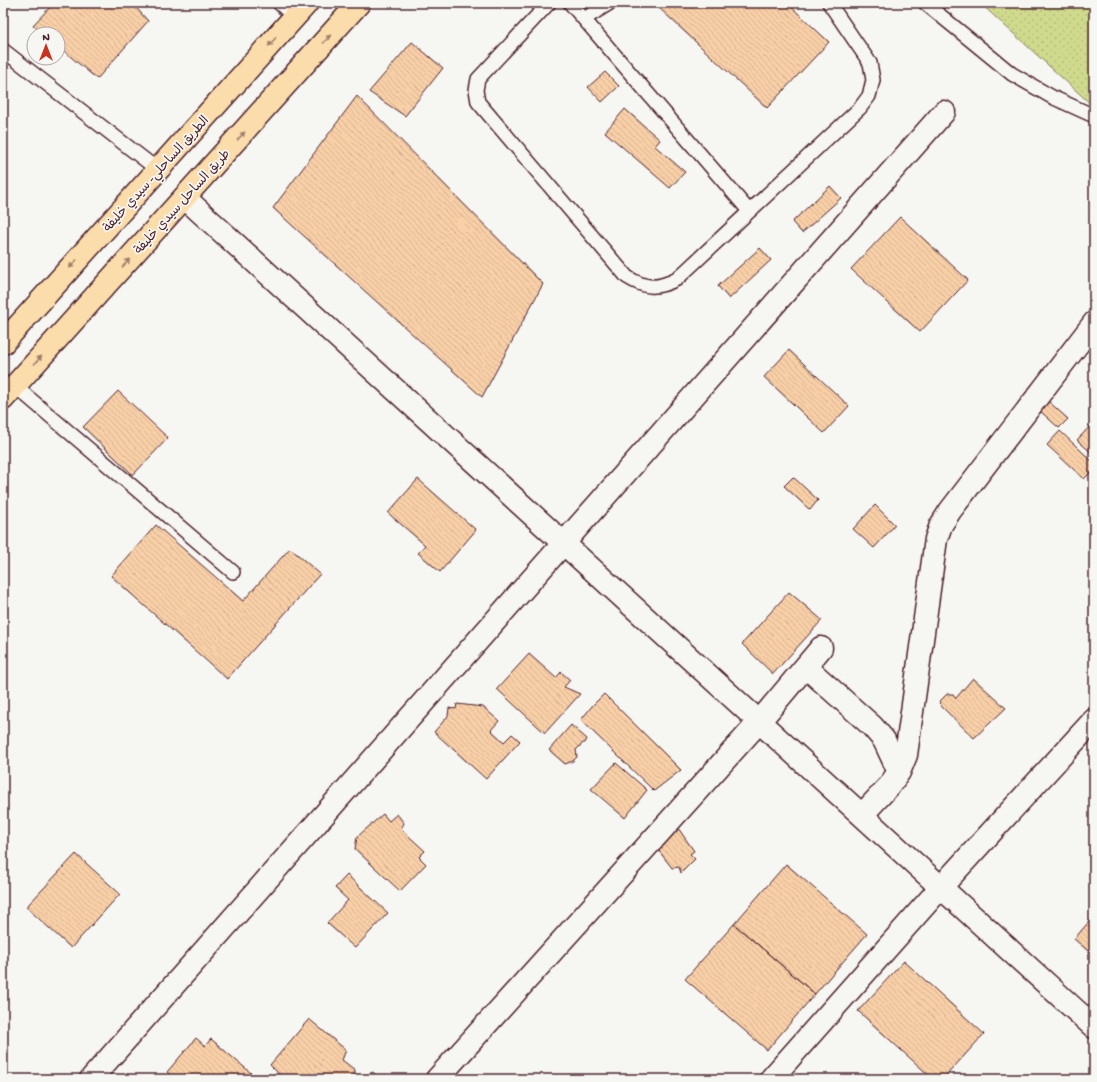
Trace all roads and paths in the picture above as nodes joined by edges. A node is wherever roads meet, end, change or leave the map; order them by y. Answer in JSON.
{"nodes":[{"id":1,"x":359,"y":3,"type":"edge"},
{"id":2,"x":549,"y":3,"type":"edge"},
{"id":3,"x":570,"y":3,"type":"edge"},
{"id":4,"x":610,"y":3,"type":"edge"},
{"id":5,"x":829,"y":3,"type":"edge"},
{"id":6,"x":925,"y":3,"type":"edge"},
{"id":7,"x":294,"y":8,"type":"edge"},
{"id":8,"x":584,"y":19,"type":"junction"},
{"id":9,"x":3,"y":50,"type":"edge"},
{"id":10,"x":944,"y":112,"type":"dead end"},
{"id":11,"x":1094,"y":116,"type":"edge"},
{"id":12,"x":158,"y":170,"type":"junction"},
{"id":13,"x":185,"y":198,"type":"junction"},
{"id":14,"x":749,"y":211,"type":"junction"},
{"id":15,"x":1094,"y":323,"type":"edge"},
{"id":16,"x":3,"y":343,"type":"edge"},
{"id":17,"x":9,"y":392,"type":"edge"},
{"id":18,"x":563,"y":543,"type":"junction"},
{"id":19,"x":233,"y":572,"type":"dead end"},
{"id":20,"x":821,"y":648,"type":"dead end"},
{"id":21,"x":806,"y":667,"type":"junction"},
{"id":22,"x":1094,"y":720,"type":"edge"},
{"id":23,"x":759,"y":722,"type":"junction"},
{"id":24,"x":899,"y":772,"type":"junction"},
{"id":25,"x":862,"y":815,"type":"junction"},
{"id":26,"x":941,"y":887,"type":"junction"},
{"id":27,"x":1094,"y":1027,"type":"edge"},
{"id":28,"x":91,"y":1079,"type":"edge"},
{"id":29,"x":437,"y":1079,"type":"edge"},
{"id":30,"x":770,"y":1079,"type":"edge"}],
"edges":[{"from":13,"to":1,"type":"highway","name":"طريق الساحل سيدي خليفة","one_way":true},
{"from":2,"to":14,"type":"lane"},
{"from":3,"to":8,"type":"lane"},
{"from":4,"to":8,"type":"lane"},
{"from":5,"to":14,"type":"lane"},
{"from":6,"to":11,"type":"lane"},
{"from":7,"to":12,"type":"highway","name":"الطريق الساحلي- سيدي خليفة","one_way":true},
{"from":8,"to":14,"type":"lane"},
{"from":9,"to":12,"type":"lane"},
{"from":10,"to":18,"type":"street"},
{"from":12,"to":16,"type":"highway","name":"الطريق الساحلي- سيدي خليفة","one_way":true},
{"from":17,"to":13,"type":"highway","name":"طريق الساحل سيدي خليفة","one_way":true},
{"from":13,"to":18,"type":"street"},
{"from":15,"to":24,"type":"street"},
{"from":17,"to":19,"type":"lane"},
{"from":18,"to":23,"type":"street"},
{"from":18,"to":28,"type":"street"},
{"from":20,"to":21,"type":"street"},
{"from":21,"to":23,"type":"street"},
{"from":21,"to":24,"type":"street"},
{"from":22,"to":26,"type":"street"},
{"from":23,"to":25,"type":"street"},
{"from":23,"to":29,"type":"street"},
{"from":24,"to":25,"type":"street"},
{"from":25,"to":26,"type":"street"},
{"from":26,"to":27,"type":"street"},
{"from":26,"to":30,"type":"street"}]}
